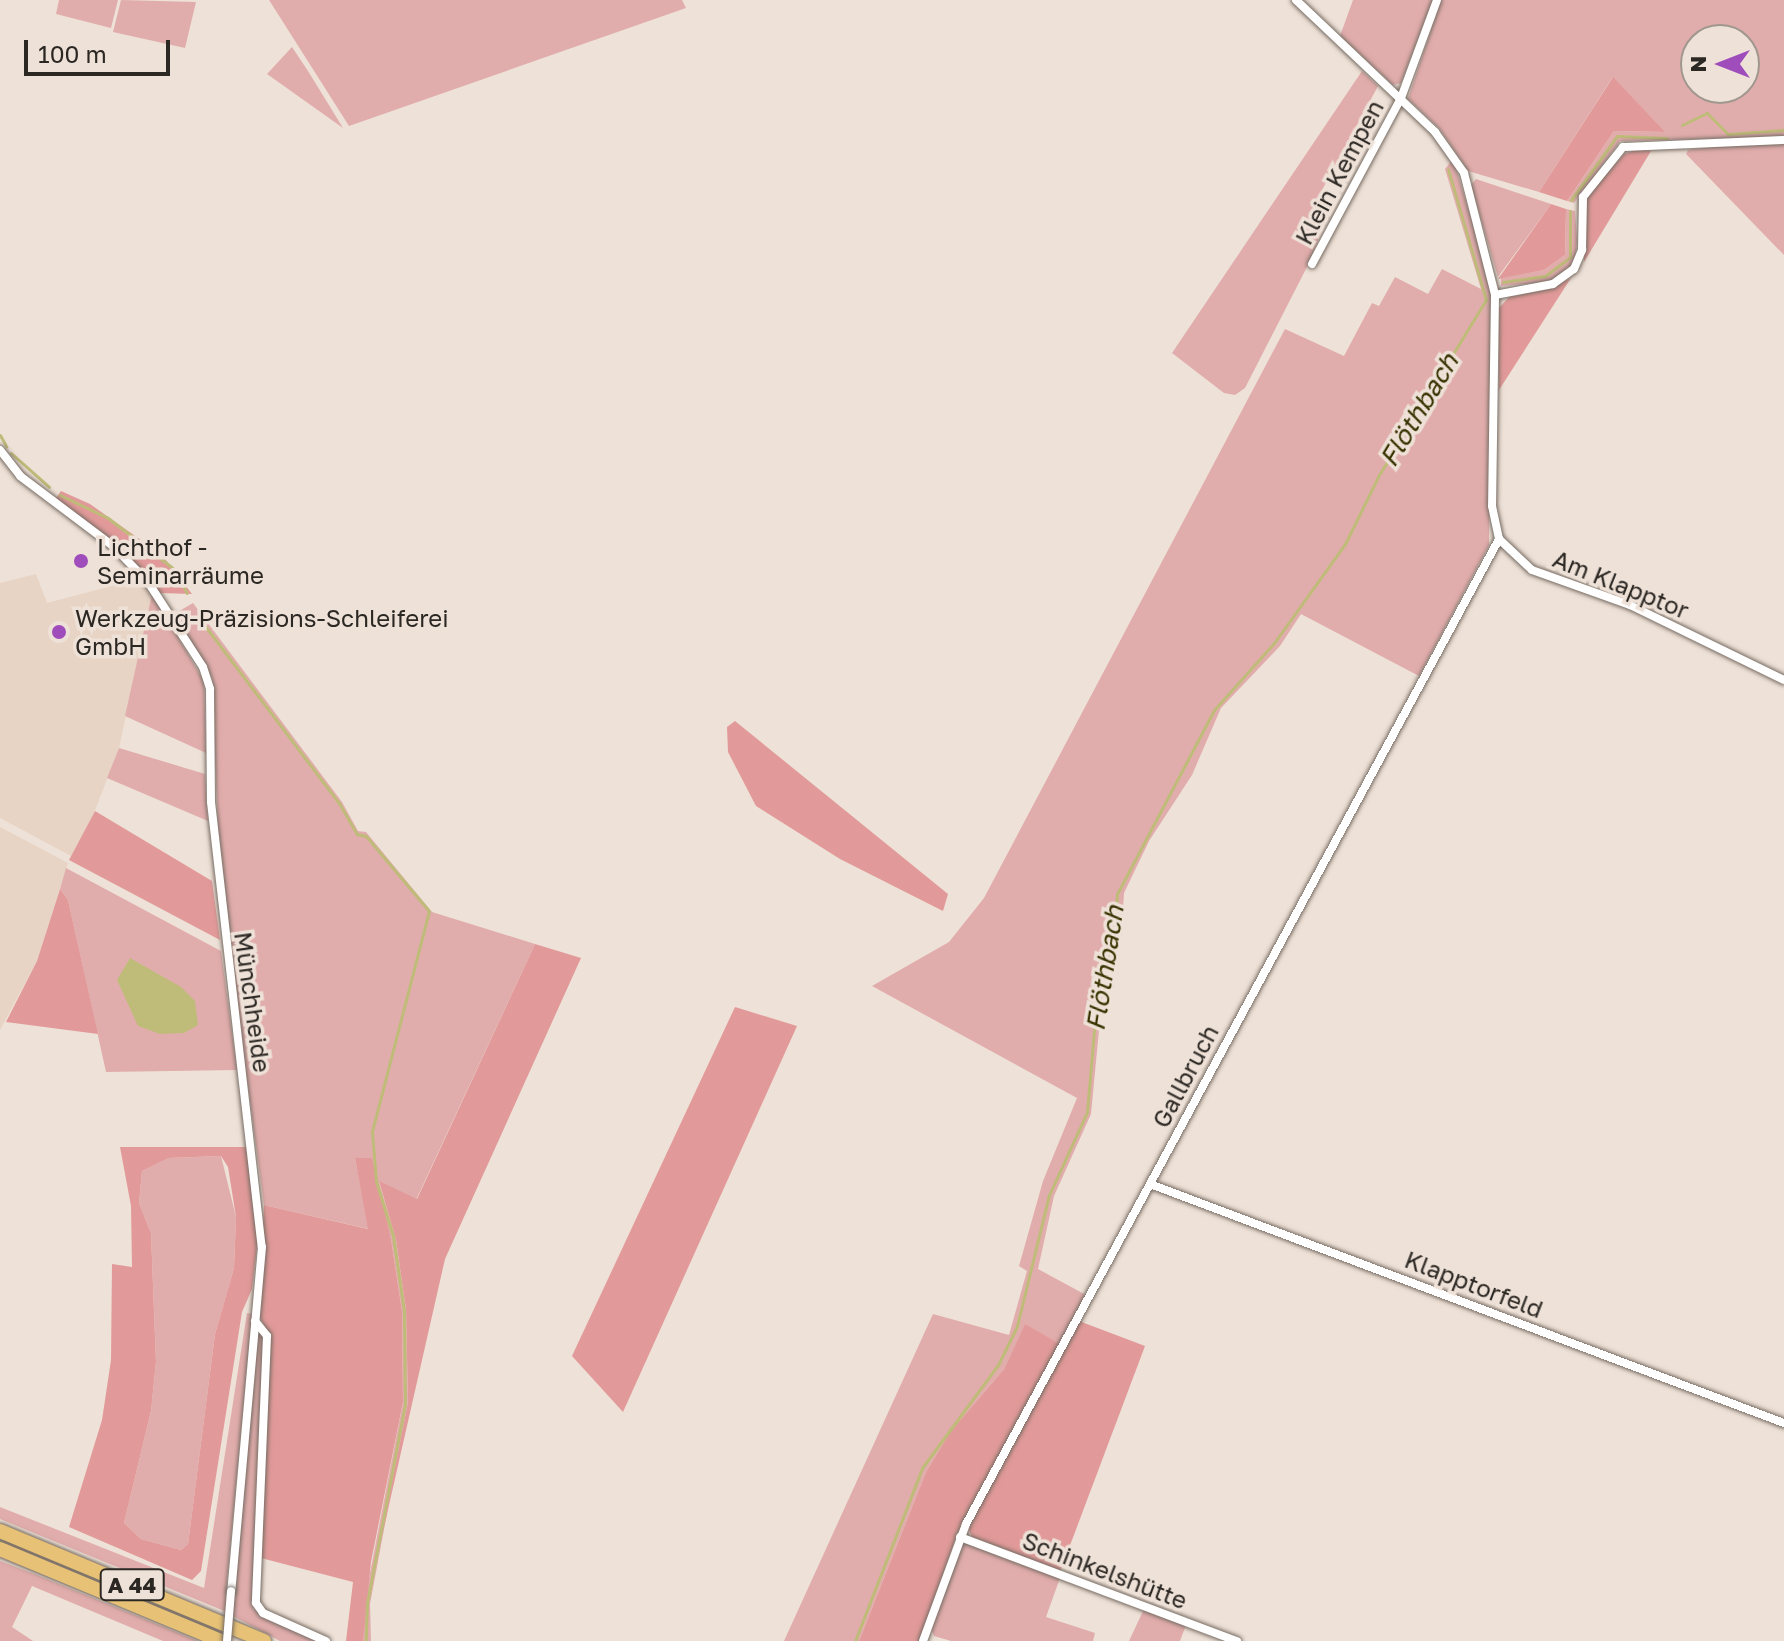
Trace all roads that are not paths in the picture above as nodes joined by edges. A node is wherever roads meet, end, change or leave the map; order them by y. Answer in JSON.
{"nodes":[{"id":1,"x":1296,"y":0,"type":"edge"},
{"id":2,"x":1437,"y":0,"type":"edge"},
{"id":3,"x":1401,"y":98,"type":"junction"},
{"id":4,"x":1784,"y":140,"type":"edge"},
{"id":5,"x":1312,"y":264,"type":"dead end"},
{"id":6,"x":1495,"y":295,"type":"junction"},
{"id":7,"x":0,"y":450,"type":"edge"},
{"id":8,"x":1499,"y":539,"type":"junction"},
{"id":9,"x":1784,"y":680,"type":"edge"},
{"id":10,"x":1150,"y":1184,"type":"junction"},
{"id":11,"x":255,"y":1321,"type":"junction"},
{"id":12,"x":1784,"y":1423,"type":"edge"},
{"id":13,"x":0,"y":1531,"type":"edge"},
{"id":14,"x":960,"y":1537,"type":"junction"},
{"id":15,"x":0,"y":1549,"type":"edge"},
{"id":16,"x":224,"y":1641,"type":"edge"},
{"id":17,"x":264,"y":1641,"type":"edge"},
{"id":18,"x":326,"y":1641,"type":"edge"},
{"id":19,"x":923,"y":1641,"type":"edge"},
{"id":20,"x":1237,"y":1641,"type":"edge"}],
"edges":[{"from":1,"to":3,"type":"street","name":"Klein Kempen"},
{"from":2,"to":3,"type":"street"},
{"from":3,"to":5,"type":"street","name":"Klein Kempen"},
{"from":3,"to":6,"type":"street","name":"Klein Kempen"},
{"from":4,"to":6,"type":"street"},
{"from":6,"to":8,"type":"street"},
{"from":7,"to":11,"type":"street","name":"Münchheide"},
{"from":8,"to":9,"type":"street","name":"Am Klapptor"},
{"from":8,"to":10,"type":"street","name":"Gallbruch"},
{"from":10,"to":12,"type":"street","name":"Klapptorfeld"},
{"from":10,"to":14,"type":"street","name":"Gallbruch"},
{"from":11,"to":16,"type":"street","name":"Münchheide","bridge":true},
{"from":11,"to":18,"type":"street"},
{"from":13,"to":17,"type":"highway","number":"A 44"},
{"from":14,"to":19,"type":"street","name":"Gallbruch"},
{"from":14,"to":20,"type":"street","name":"Schinkelshütte"},
{"from":15,"to":16,"type":"highway","number":"A 44"}]}
